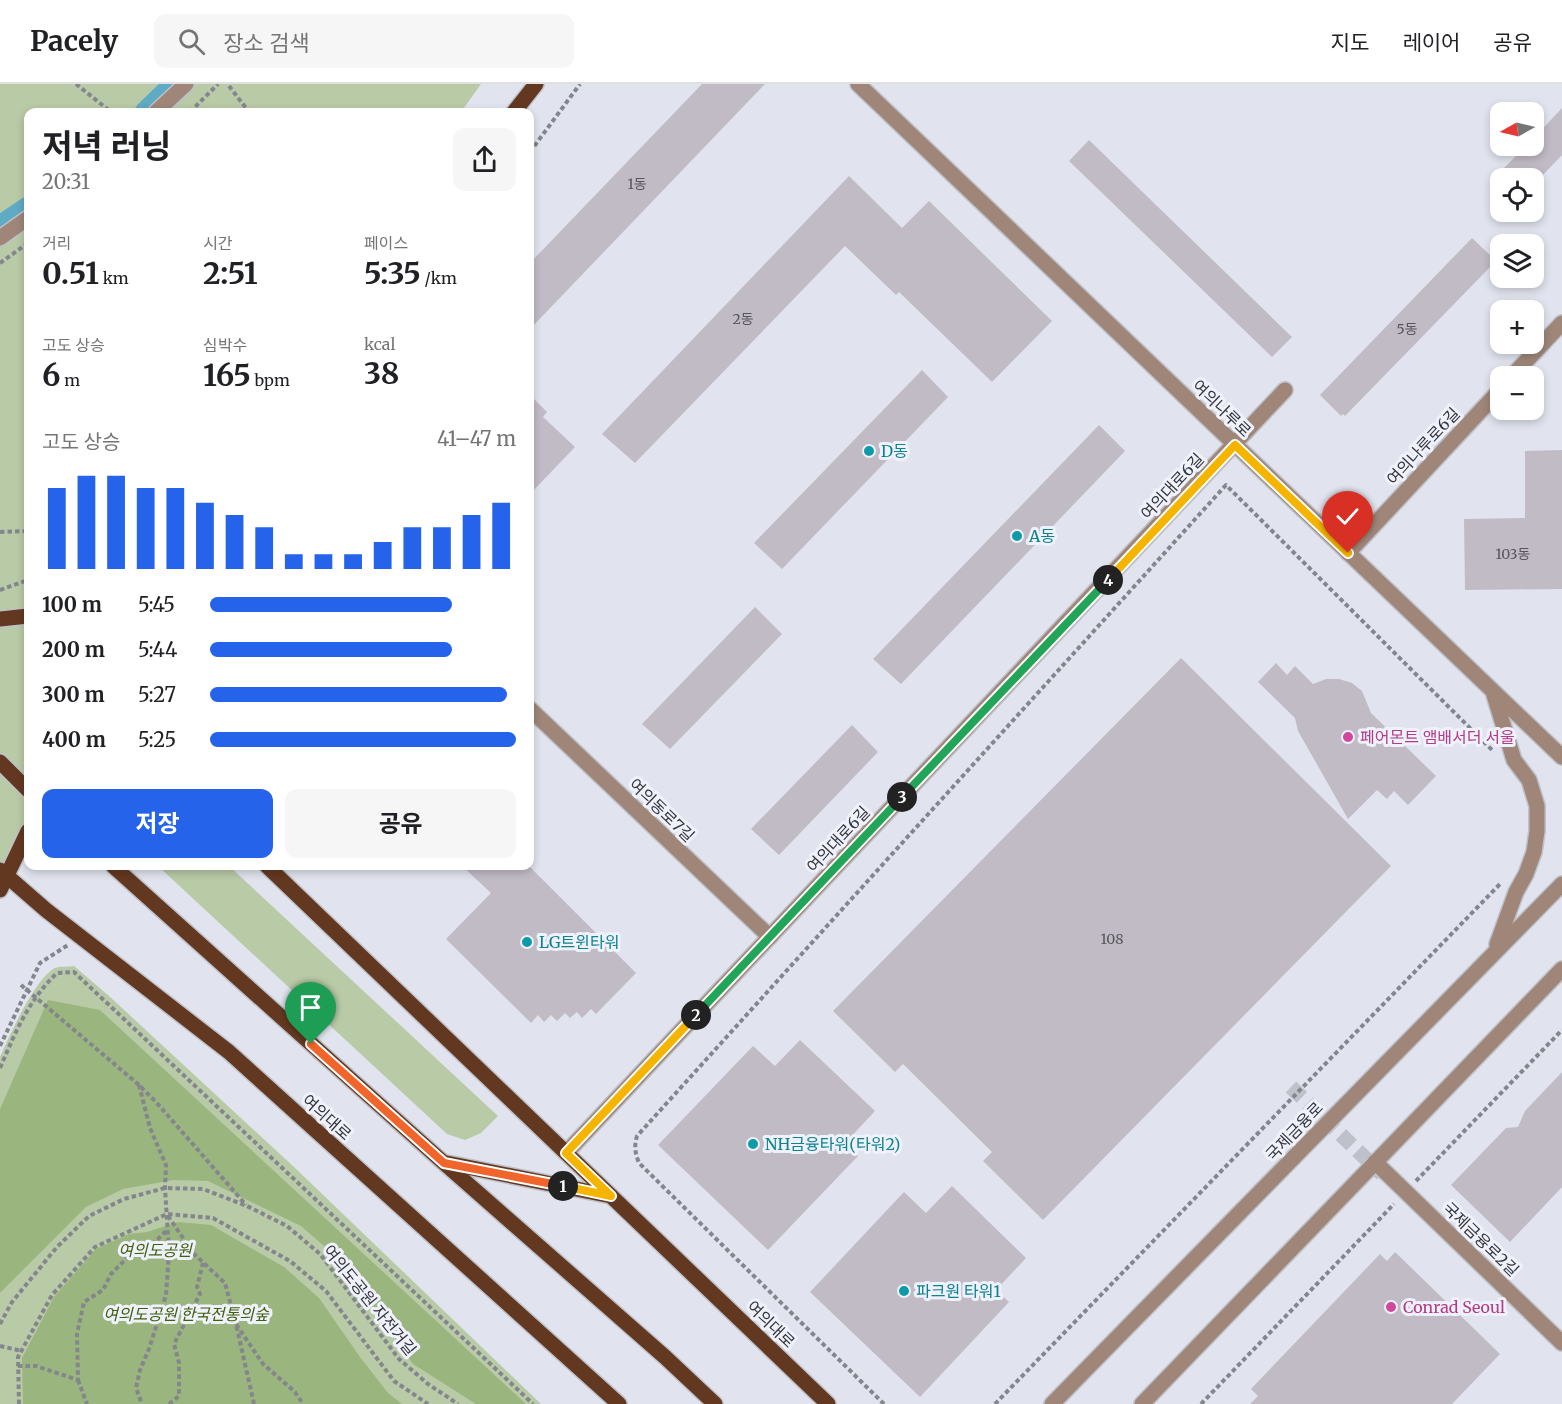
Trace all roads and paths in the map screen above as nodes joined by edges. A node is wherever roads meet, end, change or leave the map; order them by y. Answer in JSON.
{"nodes":[{"id":1,"x":76,"y":84,"type":"edge"},
{"id":2,"x":186,"y":84,"type":"edge"},
{"id":3,"x":219,"y":84,"type":"edge"},
{"id":4,"x":536,"y":84,"type":"edge"},
{"id":5,"x":580,"y":84,"type":"edge"},
{"id":6,"x":858,"y":84,"type":"edge"},
{"id":7,"x":229,"y":87,"type":"dead end"},
{"id":8,"x":106,"y":108,"type":"edge"},
{"id":9,"x":160,"y":108,"type":"edge"},
{"id":10,"x":194,"y":108,"type":"edge"},
{"id":11,"x":246,"y":108,"type":"edge"},
{"id":12,"x":517,"y":108,"type":"edge"},
{"id":13,"x":534,"y":147,"type":"edge"},
{"id":14,"x":24,"y":221,"type":"edge"},
{"id":15,"x":0,"y":238,"type":"edge"},
{"id":16,"x":24,"y":246,"type":"edge"},
{"id":17,"x":0,"y":263,"type":"edge"},
{"id":18,"x":1562,"y":323,"type":"edge"},
{"id":19,"x":1521,"y":366,"type":"edge"},
{"id":20,"x":1285,"y":390,"type":"dead end"},
{"id":21,"x":1490,"y":401,"type":"edge"},
{"id":22,"x":1235,"y":445,"type":"junction"},
{"id":23,"x":24,"y":531,"type":"edge"},
{"id":24,"x":0,"y":532,"type":"edge"},
{"id":25,"x":1348,"y":553,"type":"junction"},
{"id":26,"x":24,"y":581,"type":"edge"},
{"id":27,"x":0,"y":590,"type":"edge"},
{"id":28,"x":24,"y":616,"type":"edge"},
{"id":29,"x":0,"y":619,"type":"edge"},
{"id":30,"x":1493,"y":692,"type":"junction"},
{"id":31,"x":534,"y":713,"type":"edge"},
{"id":32,"x":1562,"y":757,"type":"edge"},
{"id":33,"x":1500,"y":760,"type":"dead end"},
{"id":34,"x":0,"y":762,"type":"edge"},
{"id":35,"x":24,"y":786,"type":"edge"},
{"id":36,"x":24,"y":838,"type":"edge"},
{"id":37,"x":116,"y":870,"type":"edge"},
{"id":38,"x":271,"y":870,"type":"edge"},
{"id":39,"x":3,"y":873,"type":"edge"},
{"id":40,"x":1503,"y":881,"type":"dead end"},
{"id":41,"x":1562,"y":884,"type":"edge"},
{"id":42,"x":0,"y":891,"type":"edge"},
{"id":43,"x":81,"y":937,"type":"junction"},
{"id":44,"x":770,"y":937,"type":"junction"},
{"id":45,"x":1494,"y":951,"type":"junction"},
{"id":46,"x":1562,"y":969,"type":"edge"},
{"id":47,"x":21,"y":985,"type":"dead end"},
{"id":48,"x":28,"y":991,"type":"junction"},
{"id":49,"x":1562,"y":1030,"type":"edge"},
{"id":50,"x":0,"y":1046,"type":"edge"},
{"id":51,"x":0,"y":1068,"type":"edge"},
{"id":52,"x":139,"y":1085,"type":"junction"},
{"id":53,"x":566,"y":1153,"type":"junction"},
{"id":54,"x":1375,"y":1162,"type":"junction"},
{"id":55,"x":444,"y":1163,"type":"junction"},
{"id":56,"x":165,"y":1188,"type":"junction"},
{"id":57,"x":1406,"y":1191,"type":"junction"},
{"id":58,"x":611,"y":1196,"type":"junction"},
{"id":59,"x":247,"y":1206,"type":"junction"},
{"id":60,"x":167,"y":1214,"type":"junction"},
{"id":61,"x":168,"y":1229,"type":"junction"},
{"id":62,"x":203,"y":1263,"type":"junction"},
{"id":63,"x":0,"y":1324,"type":"edge"},
{"id":64,"x":236,"y":1324,"type":"junction"},
{"id":65,"x":1562,"y":1342,"type":"edge"},
{"id":66,"x":0,"y":1346,"type":"edge"},
{"id":67,"x":22,"y":1351,"type":"junction"},
{"id":68,"x":18,"y":1366,"type":"junction"},
{"id":69,"x":78,"y":1380,"type":"junction"},
{"id":70,"x":19,"y":1404,"type":"edge"},
{"id":71,"x":87,"y":1404,"type":"edge"},
{"id":72,"x":142,"y":1404,"type":"edge"},
{"id":73,"x":169,"y":1404,"type":"edge"},
{"id":74,"x":254,"y":1404,"type":"edge"},
{"id":75,"x":303,"y":1404,"type":"edge"},
{"id":76,"x":428,"y":1404,"type":"edge"},
{"id":77,"x":458,"y":1404,"type":"edge"},
{"id":78,"x":534,"y":1404,"type":"edge"},
{"id":79,"x":619,"y":1404,"type":"edge"},
{"id":80,"x":715,"y":1404,"type":"edge"},
{"id":81,"x":828,"y":1404,"type":"edge"},
{"id":82,"x":884,"y":1404,"type":"edge"},
{"id":83,"x":995,"y":1404,"type":"edge"},
{"id":84,"x":1052,"y":1404,"type":"edge"},
{"id":85,"x":1142,"y":1404,"type":"edge"},
{"id":86,"x":1201,"y":1404,"type":"edge"}],
"edges":[{"from":1,"to":8,"type":"path"},
{"from":2,"to":9,"type":"street"},
{"from":3,"to":10,"type":"path"},
{"from":4,"to":12,"type":"main road"},
{"from":5,"to":13,"type":"path"},
{"from":6,"to":22,"type":"street","name":"여의나루로"},
{"from":7,"to":11,"type":"path"},
{"from":14,"to":15,"type":"street"},
{"from":16,"to":17,"type":"path"},
{"from":18,"to":19,"type":"street"},
{"from":20,"to":22,"type":"street","name":"여의대로6길"},
{"from":21,"to":25,"type":"street","name":"여의나루로6길"},
{"from":22,"to":25,"type":"street","name":"여의나루로"},
{"from":22,"to":44,"type":"street","name":"여의대로6길"},
{"from":23,"to":24,"type":"path"},
{"from":25,"to":30,"type":"street","name":"여의나루로"},
{"from":26,"to":27,"type":"path"},
{"from":28,"to":29,"type":"main road"},
{"from":30,"to":32,"type":"street","name":"여의나루로"},
{"from":30,"to":45,"type":"street"},
{"from":31,"to":44,"type":"street","name":"여의동로7길"},
{"from":33,"to":82,"type":"path"},
{"from":34,"to":35,"type":"main road"},
{"from":36,"to":39,"type":"main road"},
{"from":37,"to":55,"type":"main road"},
{"from":38,"to":53,"type":"main road","name":"여의대로"},
{"from":39,"to":42,"type":"main road"},
{"from":39,"to":43,"type":"main road","name":"여의대로"},
{"from":40,"to":83,"type":"path"},
{"from":41,"to":45,"type":"street","name":"국제금융로"},
{"from":43,"to":48,"type":"path"},
{"from":43,"to":79,"type":"main road","name":"여의대로"},
{"from":44,"to":53,"type":"street","name":"여의대로6길"},
{"from":45,"to":84,"type":"street","name":"국제금융로"},
{"from":46,"to":54,"type":"street"},
{"from":47,"to":48,"type":"path"},
{"from":48,"to":50,"type":"path"},
{"from":48,"to":52,"type":"path"},
{"from":49,"to":57,"type":"path"},
{"from":51,"to":78,"type":"path"},
{"from":52,"to":56,"type":"path"},
{"from":52,"to":59,"type":"path"},
{"from":53,"to":58,"type":"main road","name":"여의대로"},
{"from":54,"to":57,"type":"street","name":"국제금융로2길"},
{"from":54,"to":85,"type":"street"},
{"from":55,"to":58,"type":"main road"},
{"from":55,"to":80,"type":"main road"},
{"from":56,"to":59,"type":"path","name":"여의도공원 자전거길"},
{"from":56,"to":60,"type":"path"},
{"from":56,"to":63,"type":"path","name":"여의도공원 자전거길"},
{"from":57,"to":65,"type":"street","name":"국제금융로2길"},
{"from":57,"to":86,"type":"path"},
{"from":58,"to":81,"type":"main road","name":"여의대로"},
{"from":59,"to":77,"type":"path","name":"여의도공원 자전거길"},
{"from":60,"to":61,"type":"path"},
{"from":60,"to":62,"type":"path"},
{"from":60,"to":67,"type":"path"},
{"from":60,"to":76,"type":"path"},
{"from":61,"to":69,"type":"path"},
{"from":61,"to":72,"type":"path"},
{"from":62,"to":64,"type":"path"},
{"from":62,"to":73,"type":"path"},
{"from":64,"to":74,"type":"path"},
{"from":64,"to":75,"type":"path"},
{"from":66,"to":67,"type":"path"},
{"from":67,"to":68,"type":"path"},
{"from":68,"to":69,"type":"path"},
{"from":68,"to":70,"type":"path"},
{"from":69,"to":71,"type":"path"}]}
